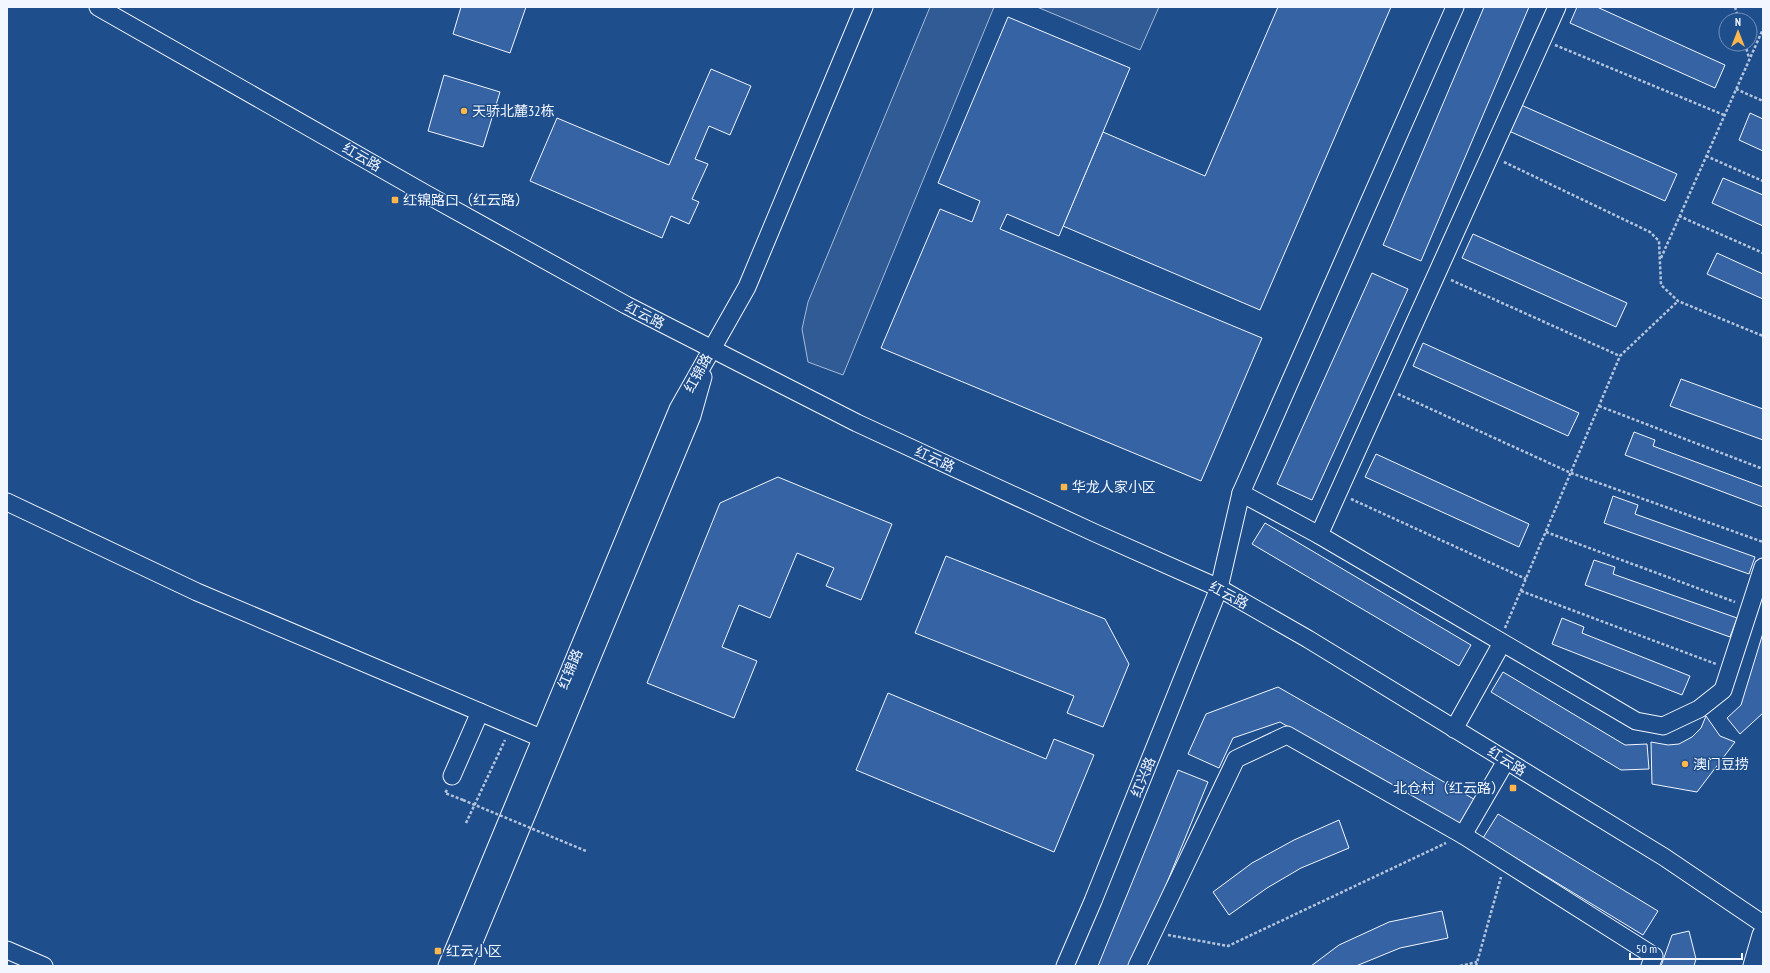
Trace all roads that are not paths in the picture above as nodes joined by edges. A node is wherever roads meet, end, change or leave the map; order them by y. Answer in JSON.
{"nodes":[{"id":1,"x":98,"y":7,"type":"edge"},
{"id":2,"x":864,"y":7,"type":"edge"},
{"id":3,"x":1455,"y":7,"type":"edge"},
{"id":4,"x":1557,"y":7,"type":"edge"},
{"id":5,"x":711,"y":348,"type":"junction"},
{"id":6,"x":1241,"y":493,"type":"junction"},
{"id":7,"x":7,"y":502,"type":"edge"},
{"id":8,"x":1319,"y":535,"type":"junction"},
{"id":9,"x":1763,"y":567,"type":"edge"},
{"id":10,"x":1219,"y":588,"type":"junction"},
{"id":11,"x":1501,"y":642,"type":"junction"},
{"id":12,"x":480,"y":712,"type":"junction"},
{"id":13,"x":1454,"y":729,"type":"junction"},
{"id":14,"x":541,"y":738,"type":"junction"},
{"id":15,"x":1506,"y":761,"type":"junction"},
{"id":16,"x":452,"y":776,"type":"dead end"},
{"id":17,"x":1463,"y":835,"type":"junction"},
{"id":18,"x":1763,"y":924,"type":"edge"},
{"id":19,"x":1763,"y":935,"type":"edge"},
{"id":20,"x":7,"y":950,"type":"edge"},
{"id":21,"x":44,"y":966,"type":"edge"},
{"id":22,"x":447,"y":966,"type":"edge"},
{"id":23,"x":464,"y":966,"type":"edge"},
{"id":24,"x":1064,"y":966,"type":"edge"},
{"id":25,"x":1137,"y":966,"type":"edge"},
{"id":26,"x":1650,"y":966,"type":"edge"},
{"id":27,"x":1754,"y":966,"type":"edge"}],
"edges":[{"from":1,"to":5,"type":"street","name":"红云路"},
{"from":2,"to":5,"type":"street"},
{"from":3,"to":6,"type":"street","name":"红兴路"},
{"from":4,"to":8,"type":"street"},
{"from":5,"to":10,"type":"street","name":"红云路"},
{"from":5,"to":14,"type":"street","name":"红锦路"},
{"from":5,"to":23,"type":"street","name":"红锦路"},
{"from":6,"to":8,"type":"street"},
{"from":6,"to":10,"type":"street","name":"红兴路"},
{"from":7,"to":12,"type":"street"},
{"from":8,"to":11,"type":"street"},
{"from":9,"to":11,"type":"street"},
{"from":10,"to":13,"type":"street","name":"红云路"},
{"from":10,"to":24,"type":"street","name":"红兴路"},
{"from":11,"to":13,"type":"street"},
{"from":12,"to":14,"type":"street"},
{"from":12,"to":16,"type":"street"},
{"from":13,"to":15,"type":"street","name":"红云路"},
{"from":14,"to":22,"type":"street","name":"红锦路"},
{"from":15,"to":17,"type":"street"},
{"from":15,"to":18,"type":"street","name":"红云路"},
{"from":17,"to":25,"type":"street"},
{"from":17,"to":26,"type":"street"},
{"from":19,"to":27,"type":"main road"},
{"from":20,"to":21,"type":"street"}]}
